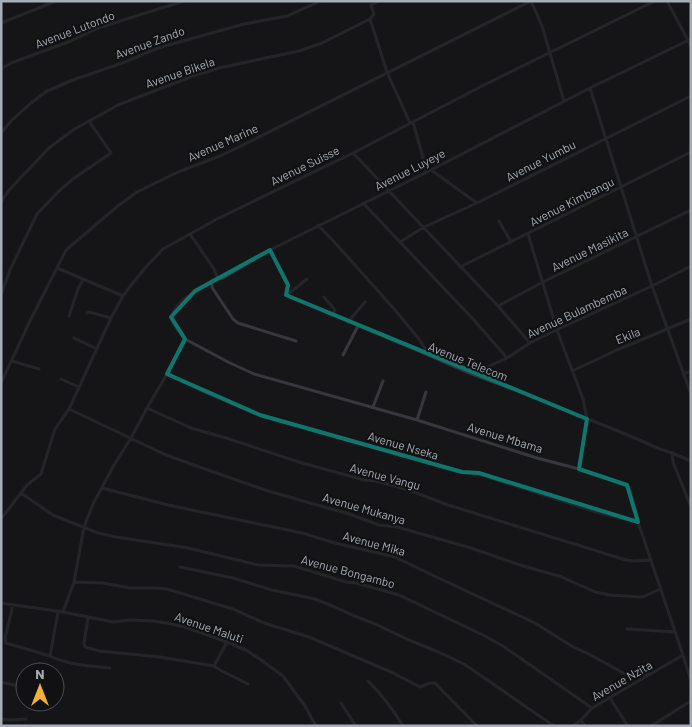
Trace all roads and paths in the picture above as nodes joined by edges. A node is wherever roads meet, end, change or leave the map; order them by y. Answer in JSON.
{"nodes":[{"id":1,"x":56,"y":1,"type":"edge"},
{"id":2,"x":184,"y":1,"type":"edge"},
{"id":3,"x":321,"y":1,"type":"edge"},
{"id":4,"x":379,"y":1,"type":"edge"},
{"id":5,"x":531,"y":1,"type":"edge"},
{"id":6,"x":655,"y":1,"type":"edge"},
{"id":7,"x":667,"y":1,"type":"edge"},
{"id":8,"x":370,"y":3,"type":"edge"},
{"id":9,"x":521,"y":3,"type":"edge"},
{"id":10,"x":370,"y":19,"type":"junction"},
{"id":11,"x":1,"y":23,"type":"edge"},
{"id":12,"x":689,"y":40,"type":"edge"},
{"id":13,"x":691,"y":46,"type":"edge"},
{"id":14,"x":549,"y":54,"type":"junction"},
{"id":15,"x":1,"y":68,"type":"edge"},
{"id":16,"x":388,"y":72,"type":"junction"},
{"id":17,"x":590,"y":88,"type":"junction"},
{"id":18,"x":691,"y":96,"type":"edge"},
{"id":19,"x":564,"y":101,"type":"junction"},
{"id":20,"x":90,"y":121,"type":"junction"},
{"id":21,"x":412,"y":122,"type":"junction"},
{"id":22,"x":1,"y":133,"type":"edge"},
{"id":23,"x":605,"y":138,"type":"junction"},
{"id":24,"x":691,"y":152,"type":"edge"},
{"id":25,"x":353,"y":153,"type":"junction"},
{"id":26,"x":429,"y":171,"type":"junction"},
{"id":27,"x":621,"y":187,"type":"junction"},
{"id":28,"x":389,"y":191,"type":"junction"},
{"id":29,"x":1,"y":202,"type":"edge"},
{"id":30,"x":363,"y":203,"type":"junction"},
{"id":31,"x":477,"y":203,"type":"junction"},
{"id":32,"x":691,"y":210,"type":"edge"},
{"id":33,"x":499,"y":222,"type":"dead end"},
{"id":34,"x":318,"y":225,"type":"junction"},
{"id":35,"x":424,"y":227,"type":"junction"},
{"id":36,"x":190,"y":234,"type":"junction"},
{"id":37,"x":528,"y":234,"type":"junction"},
{"id":38,"x":637,"y":236,"type":"junction"},
{"id":39,"x":400,"y":242,"type":"junction"},
{"id":40,"x":511,"y":242,"type":"junction"},
{"id":41,"x":270,"y":250,"type":"junction"},
{"id":42,"x":691,"y":266,"type":"edge"},
{"id":43,"x":460,"y":267,"type":"junction"},
{"id":44,"x":56,"y":268,"type":"junction"},
{"id":45,"x":218,"y":279,"type":"junction"},
{"id":46,"x":82,"y":280,"type":"junction"},
{"id":47,"x":213,"y":280,"type":"junction"},
{"id":48,"x":308,"y":280,"type":"dead end"},
{"id":49,"x":543,"y":282,"type":"junction"},
{"id":50,"x":652,"y":286,"type":"junction"},
{"id":51,"x":1,"y":294,"type":"edge"},
{"id":52,"x":287,"y":295,"type":"junction"},
{"id":53,"x":123,"y":296,"type":"junction"},
{"id":54,"x":324,"y":296,"type":"dead end"},
{"id":55,"x":364,"y":302,"type":"dead end"},
{"id":56,"x":498,"y":306,"type":"junction"},
{"id":57,"x":87,"y":313,"type":"dead end"},
{"id":58,"x":332,"y":315,"type":"junction"},
{"id":59,"x":70,"y":316,"type":"dead end"},
{"id":60,"x":111,"y":318,"type":"junction"},
{"id":61,"x":691,"y":319,"type":"edge"},
{"id":62,"x":348,"y":322,"type":"junction"},
{"id":63,"x":358,"y":326,"type":"junction"},
{"id":64,"x":557,"y":330,"type":"junction"},
{"id":65,"x":667,"y":330,"type":"junction"},
{"id":66,"x":74,"y":338,"type":"dead end"},
{"id":67,"x":185,"y":339,"type":"junction"},
{"id":68,"x":296,"y":341,"type":"dead end"},
{"id":69,"x":530,"y":343,"type":"junction"},
{"id":70,"x":424,"y":346,"type":"junction"},
{"id":71,"x":97,"y":349,"type":"junction"},
{"id":72,"x":419,"y":351,"type":"junction"},
{"id":73,"x":343,"y":354,"type":"dead end"},
{"id":74,"x":430,"y":356,"type":"junction"},
{"id":75,"x":507,"y":358,"type":"junction"},
{"id":76,"x":12,"y":361,"type":"junction"},
{"id":77,"x":39,"y":370,"type":"dead end"},
{"id":78,"x":572,"y":371,"type":"junction"},
{"id":79,"x":691,"y":371,"type":"edge"},
{"id":80,"x":167,"y":374,"type":"junction"},
{"id":81,"x":472,"y":374,"type":"junction"},
{"id":82,"x":683,"y":374,"type":"junction"},
{"id":83,"x":60,"y":379,"type":"dead end"},
{"id":84,"x":383,"y":381,"type":"dead end"},
{"id":85,"x":1,"y":383,"type":"edge"},
{"id":86,"x":79,"y":388,"type":"junction"},
{"id":87,"x":426,"y":392,"type":"dead end"},
{"id":88,"x":691,"y":394,"type":"edge"},
{"id":89,"x":373,"y":407,"type":"junction"},
{"id":90,"x":146,"y":408,"type":"junction"},
{"id":91,"x":70,"y":409,"type":"junction"},
{"id":92,"x":587,"y":419,"type":"junction"},
{"id":93,"x":417,"y":420,"type":"junction"},
{"id":94,"x":131,"y":438,"type":"junction"},
{"id":95,"x":672,"y":453,"type":"junction"},
{"id":96,"x":691,"y":461,"type":"edge"},
{"id":97,"x":579,"y":469,"type":"junction"},
{"id":98,"x":102,"y":488,"type":"junction"},
{"id":99,"x":21,"y":493,"type":"junction"},
{"id":100,"x":691,"y":507,"type":"edge"},
{"id":101,"x":1,"y":519,"type":"edge"},
{"id":102,"x":638,"y":522,"type":"junction"},
{"id":103,"x":84,"y":527,"type":"junction"},
{"id":104,"x":650,"y":560,"type":"junction"},
{"id":105,"x":180,"y":567,"type":"dead end"},
{"id":106,"x":74,"y":582,"type":"junction"},
{"id":107,"x":660,"y":589,"type":"junction"},
{"id":108,"x":1,"y":603,"type":"edge"},
{"id":109,"x":13,"y":605,"type":"junction"},
{"id":110,"x":61,"y":612,"type":"junction"},
{"id":111,"x":88,"y":618,"type":"junction"},
{"id":112,"x":627,"y":629,"type":"dead end"},
{"id":113,"x":675,"y":632,"type":"junction"},
{"id":114,"x":227,"y":642,"type":"junction"},
{"id":115,"x":683,"y":655,"type":"junction"},
{"id":116,"x":50,"y":656,"type":"junction"},
{"id":117,"x":214,"y":666,"type":"junction"},
{"id":118,"x":110,"y":668,"type":"dead end"},
{"id":119,"x":651,"y":674,"type":"junction"},
{"id":120,"x":368,"y":681,"type":"dead end"},
{"id":121,"x":691,"y":681,"type":"edge"},
{"id":122,"x":1,"y":682,"type":"edge"},
{"id":123,"x":248,"y":684,"type":"dead end"},
{"id":124,"x":15,"y":685,"type":"edge"},
{"id":125,"x":610,"y":698,"type":"junction"},
{"id":126,"x":691,"y":701,"type":"edge"},
{"id":127,"x":341,"y":703,"type":"dead end"},
{"id":128,"x":592,"y":708,"type":"junction"},
{"id":129,"x":1,"y":719,"type":"edge"},
{"id":130,"x":26,"y":719,"type":"dead end"},
{"id":131,"x":582,"y":720,"type":"junction"},
{"id":132,"x":316,"y":726,"type":"edge"},
{"id":133,"x":356,"y":726,"type":"edge"},
{"id":134,"x":403,"y":726,"type":"edge"},
{"id":135,"x":477,"y":726,"type":"edge"},
{"id":136,"x":554,"y":726,"type":"edge"},
{"id":137,"x":573,"y":726,"type":"edge"},
{"id":138,"x":585,"y":726,"type":"edge"},
{"id":139,"x":628,"y":726,"type":"edge"},
{"id":140,"x":651,"y":726,"type":"edge"}],
"edges":[{"from":1,"to":11,"type":"street"},
{"from":2,"to":15,"type":"street","name":"Avenue Lutondo"},
{"from":3,"to":22,"type":"street","name":"Avenue Zando"},
{"from":4,"to":8,"type":"street"},
{"from":5,"to":9,"type":"street","name":"Avenue Marine"},
{"from":5,"to":14,"type":"street"},
{"from":6,"to":14,"type":"street","name":"Avenue Suisse"},
{"from":7,"to":12,"type":"street"},
{"from":8,"to":10,"type":"street"},
{"from":9,"to":16,"type":"street","name":"Avenue Marine"},
{"from":10,"to":16,"type":"street"},
{"from":10,"to":20,"type":"street","name":"Avenue Bikela"},
{"from":12,"to":13,"type":"street"},
{"from":12,"to":17,"type":"street","name":"Avenue Luyeye"},
{"from":14,"to":19,"type":"street"},
{"from":14,"to":21,"type":"street","name":"Avenue Suisse"},
{"from":16,"to":21,"type":"street"},
{"from":16,"to":44,"type":"street","name":"Avenue Marine"},
{"from":17,"to":19,"type":"street","name":"Avenue Luyeye"},
{"from":17,"to":23,"type":"street"},
{"from":18,"to":23,"type":"street","name":"Avenue Yumbu"},
{"from":19,"to":26,"type":"street","name":"Avenue Luyeye"},
{"from":20,"to":29,"type":"street","name":"Avenue Bikela"},
{"from":20,"to":51,"type":"street"},
{"from":21,"to":25,"type":"street","name":"Avenue Suisse"},
{"from":21,"to":26,"type":"street"},
{"from":23,"to":27,"type":"street"},
{"from":23,"to":31,"type":"street","name":"Avenue Yumbu"},
{"from":24,"to":27,"type":"street","name":"Avenue Kimbangu"},
{"from":25,"to":28,"type":"street"},
{"from":25,"to":36,"type":"street","name":"Avenue Suisse"},
{"from":26,"to":28,"type":"street","name":"Avenue Luyeye"},
{"from":26,"to":31,"type":"street"},
{"from":27,"to":37,"type":"street","name":"Avenue Kimbangu"},
{"from":27,"to":38,"type":"street"},
{"from":28,"to":30,"type":"street","name":"Avenue Luyeye"},
{"from":28,"to":35,"type":"street"},
{"from":30,"to":34,"type":"street","name":"Avenue Luyeye"},
{"from":30,"to":39,"type":"street"},
{"from":31,"to":35,"type":"street","name":"Avenue Yumbu"},
{"from":32,"to":38,"type":"street","name":"Avenue Masikita"},
{"from":33,"to":40,"type":"street"},
{"from":34,"to":41,"type":"street","name":"Avenue Luyeye"},
{"from":34,"to":70,"type":"street"},
{"from":35,"to":39,"type":"street","name":"Avenue Yumbu"},
{"from":35,"to":43,"type":"street"},
{"from":36,"to":45,"type":"street"},
{"from":36,"to":53,"type":"street","name":"Avenue Suisse"},
{"from":37,"to":40,"type":"street","name":"Avenue Kimbangu"},
{"from":37,"to":49,"type":"street"},
{"from":38,"to":49,"type":"street","name":"Avenue Masikita"},
{"from":38,"to":50,"type":"street"},
{"from":39,"to":75,"type":"street"},
{"from":40,"to":43,"type":"street","name":"Avenue Kimbangu"},
{"from":41,"to":45,"type":"street","name":"Avenue Luyeye"},
{"from":41,"to":52,"type":"street"},
{"from":42,"to":50,"type":"street","name":"Avenue Bulambemba"},
{"from":43,"to":56,"type":"street"},
{"from":44,"to":46,"type":"street"},
{"from":44,"to":76,"type":"street","name":"Avenue Marine"},
{"from":45,"to":47,"type":"street","name":"Avenue Luyeye"},
{"from":46,"to":53,"type":"street"},
{"from":46,"to":59,"type":"street"},
{"from":47,"to":67,"type":"street","name":"Avenue Luyeye"},
{"from":47,"to":68,"type":"street"},
{"from":48,"to":52,"type":"street"},
{"from":49,"to":56,"type":"street","name":"Avenue Masikita"},
{"from":49,"to":64,"type":"street"},
{"from":50,"to":64,"type":"street","name":"Avenue Bulambemba"},
{"from":50,"to":65,"type":"street"},
{"from":52,"to":58,"type":"street","name":"Avenue Telecom"},
{"from":53,"to":60,"type":"street","name":"Avenue Suisse"},
{"from":54,"to":58,"type":"street"},
{"from":55,"to":62,"type":"street"},
{"from":56,"to":69,"type":"street"},
{"from":57,"to":60,"type":"street"},
{"from":58,"to":62,"type":"street","name":"Avenue Telecom"},
{"from":60,"to":71,"type":"street","name":"Avenue Suisse"},
{"from":61,"to":65,"type":"street","name":"Ekila"},
{"from":62,"to":63,"type":"street","name":"Avenue Telecom"},
{"from":63,"to":72,"type":"street","name":"Avenue Telecom"},
{"from":63,"to":73,"type":"street"},
{"from":64,"to":69,"type":"street","name":"Avenue Bulambemba"},
{"from":64,"to":78,"type":"street"},
{"from":65,"to":78,"type":"street","name":"Ekila"},
{"from":65,"to":82,"type":"street"},
{"from":66,"to":71,"type":"street"},
{"from":67,"to":80,"type":"street"},
{"from":67,"to":89,"type":"street","name":"Avenue Mbama"},
{"from":69,"to":75,"type":"street","name":"Avenue Bulambemba"},
{"from":70,"to":72,"type":"street"},
{"from":70,"to":74,"type":"street"},
{"from":71,"to":86,"type":"street","name":"Avenue Suisse"},
{"from":72,"to":74,"type":"street","name":"Avenue Telecom"},
{"from":74,"to":81,"type":"street","name":"Avenue Telecom"},
{"from":75,"to":81,"type":"street","name":"Avenue Bulambemba"},
{"from":76,"to":77,"type":"street"},
{"from":76,"to":85,"type":"street","name":"Avenue Marine"},
{"from":78,"to":92,"type":"street"},
{"from":79,"to":82,"type":"street"},
{"from":80,"to":90,"type":"street"},
{"from":80,"to":102,"type":"street","name":"Avenue Nseka"},
{"from":81,"to":92,"type":"street","name":"Avenue Telecom"},
{"from":82,"to":88,"type":"street"},
{"from":83,"to":86,"type":"street"},
{"from":84,"to":89,"type":"street"},
{"from":86,"to":91,"type":"street","name":"Avenue Suisse"},
{"from":87,"to":93,"type":"street"},
{"from":89,"to":93,"type":"street","name":"Avenue Mbama"},
{"from":90,"to":94,"type":"street"},
{"from":90,"to":104,"type":"street","name":"Avenue Vangu"},
{"from":91,"to":94,"type":"street","name":"Avenue Mukanya"},
{"from":91,"to":99,"type":"street","name":"Avenue Suisse"},
{"from":92,"to":95,"type":"street","name":"Avenue Telecom"},
{"from":92,"to":97,"type":"street"},
{"from":93,"to":97,"type":"street","name":"Avenue Mbama"},
{"from":94,"to":98,"type":"street"},
{"from":94,"to":107,"type":"street","name":"Avenue Mukanya"},
{"from":95,"to":96,"type":"street","name":"Avenue Telecom"},
{"from":95,"to":100,"type":"street"},
{"from":97,"to":102,"type":"street","name":"Avenue Mbama"},
{"from":98,"to":103,"type":"street"},
{"from":98,"to":119,"type":"street","name":"Avenue Mika"},
{"from":99,"to":101,"type":"street","name":"Avenue Suisse"},
{"from":99,"to":103,"type":"street","name":"Avenue Bongambo"},
{"from":102,"to":104,"type":"street","name":"Avenue Mbama"},
{"from":103,"to":106,"type":"street"},
{"from":103,"to":128,"type":"street","name":"Avenue Bongambo"},
{"from":104,"to":107,"type":"street","name":"Avenue Mbama"},
{"from":105,"to":136,"type":"street"},
{"from":106,"to":110,"type":"street"},
{"from":106,"to":135,"type":"street"},
{"from":107,"to":113,"type":"street","name":"Avenue Mbama"},
{"from":108,"to":109,"type":"street","name":"Avenue Maluti"},
{"from":109,"to":110,"type":"street","name":"Avenue Maluti"},
{"from":109,"to":116,"type":"street"},
{"from":110,"to":111,"type":"street","name":"Avenue Maluti"},
{"from":110,"to":116,"type":"street"},
{"from":111,"to":114,"type":"street","name":"Avenue Maluti"},
{"from":111,"to":117,"type":"street"},
{"from":112,"to":113,"type":"street"},
{"from":113,"to":115,"type":"street","name":"Avenue Mbama"},
{"from":114,"to":117,"type":"street"},
{"from":114,"to":132,"type":"street","name":"Avenue Maluti"},
{"from":115,"to":119,"type":"street","name":"Avenue Nzita"},
{"from":115,"to":121,"type":"street","name":"Avenue Mbama"},
{"from":116,"to":118,"type":"street"},
{"from":117,"to":123,"type":"street"},
{"from":119,"to":125,"type":"street","name":"Avenue Nzita"},
{"from":120,"to":134,"type":"street"},
{"from":122,"to":124,"type":"street"},
{"from":125,"to":128,"type":"street","name":"Avenue Nzita"},
{"from":125,"to":139,"type":"street"},
{"from":126,"to":140,"type":"street"},
{"from":127,"to":133,"type":"street"},
{"from":128,"to":131,"type":"street","name":"Avenue Nzita"},
{"from":129,"to":130,"type":"street"},
{"from":131,"to":137,"type":"street","name":"Avenue Nzita"},
{"from":131,"to":138,"type":"street"}]}
